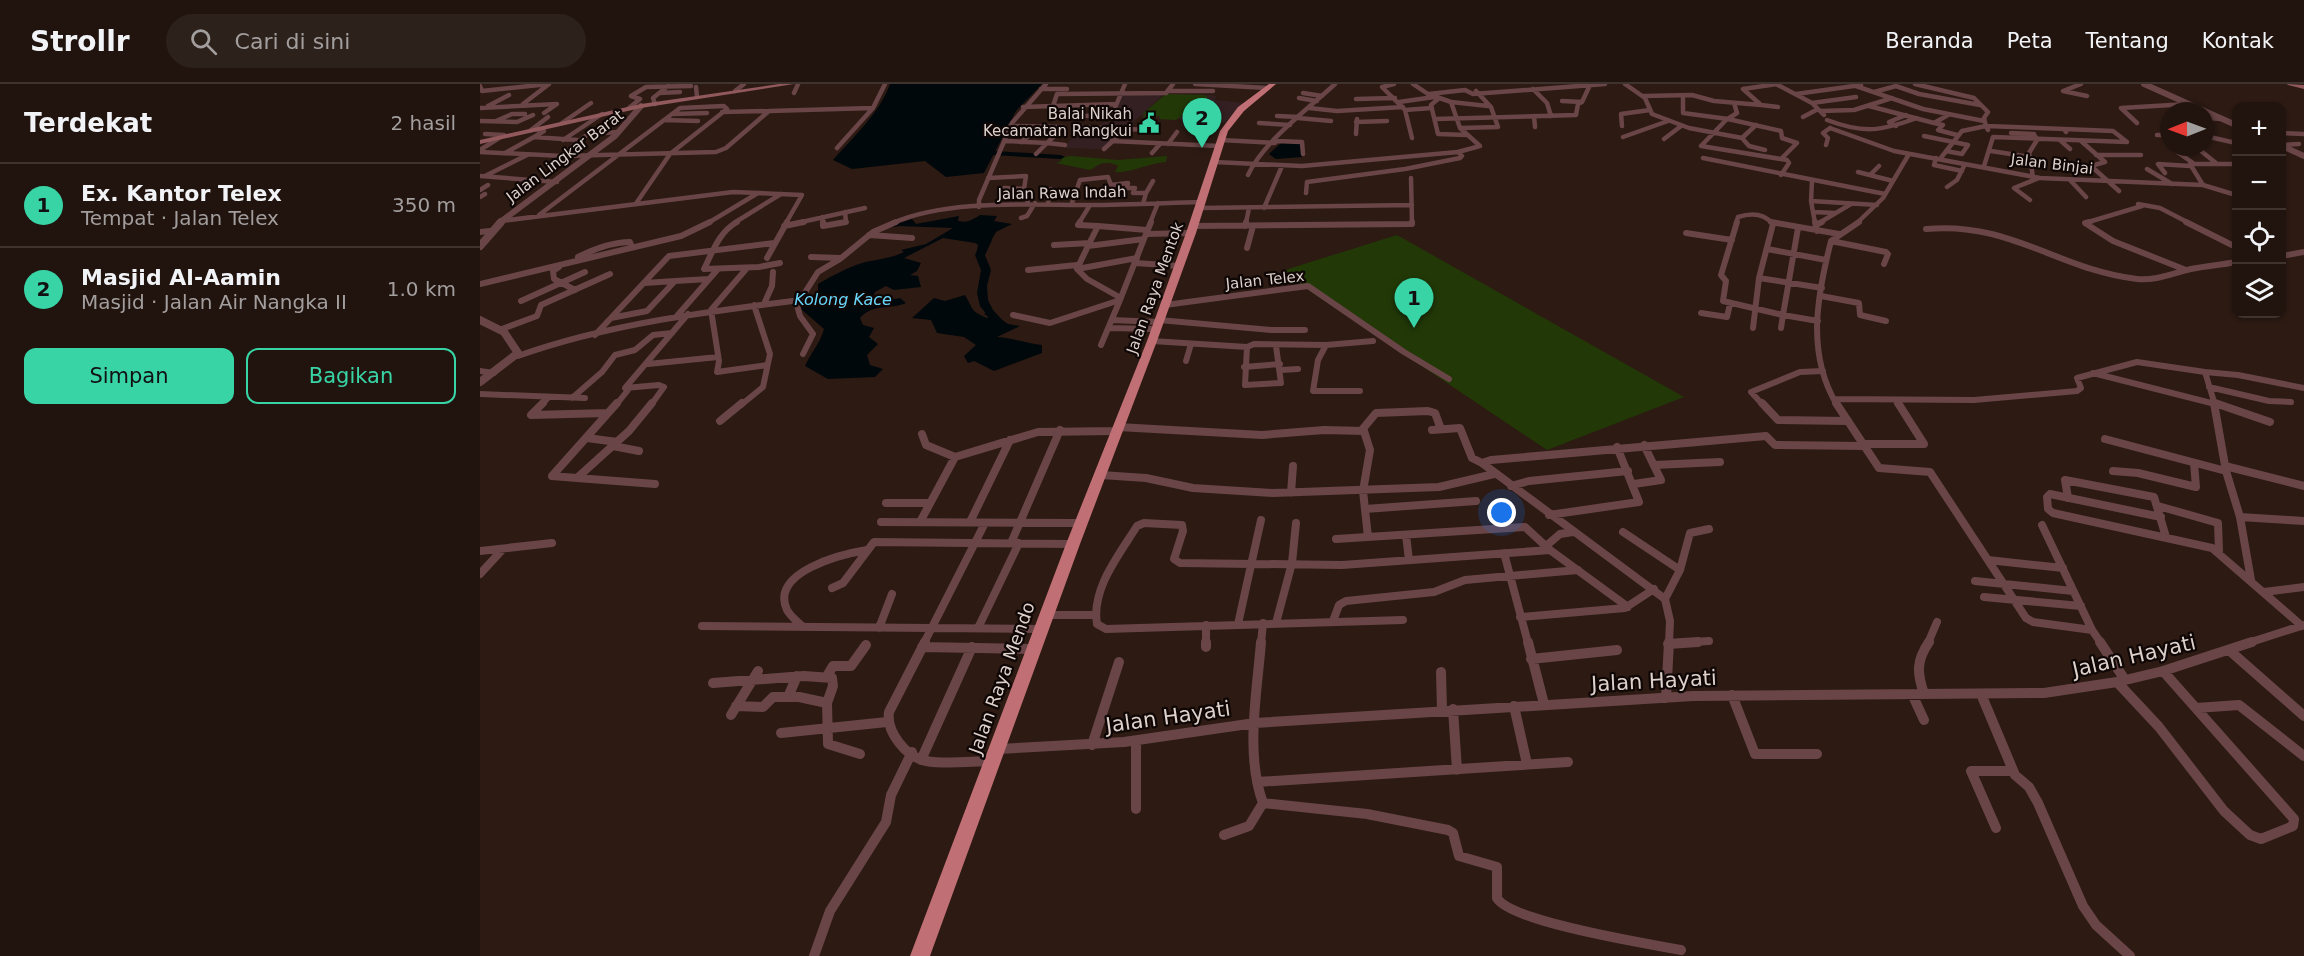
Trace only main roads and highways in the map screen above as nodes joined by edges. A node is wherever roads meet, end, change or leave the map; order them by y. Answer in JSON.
{"nodes":[{"id":1,"x":791,"y":84,"type":"edge"},
{"id":2,"x":2295,"y":84,"type":"edge"},
{"id":3,"x":1270,"y":86,"type":"edge"},
{"id":4,"x":2304,"y":87,"type":"edge"},
{"id":5,"x":480,"y":142,"type":"edge"},
{"id":6,"x":1119,"y":424,"type":"joint"},
{"id":7,"x":920,"y":956,"type":"edge"}],
"edges":[{"from":1,"to":5,"type":"main road"},
{"from":2,"to":4,"type":"main road"},
{"from":3,"to":6,"type":"highway","name":"Jalan Raya Mentok"},
{"from":6,"to":7,"type":"highway","name":"Jalan Raya Mendo"}]}
